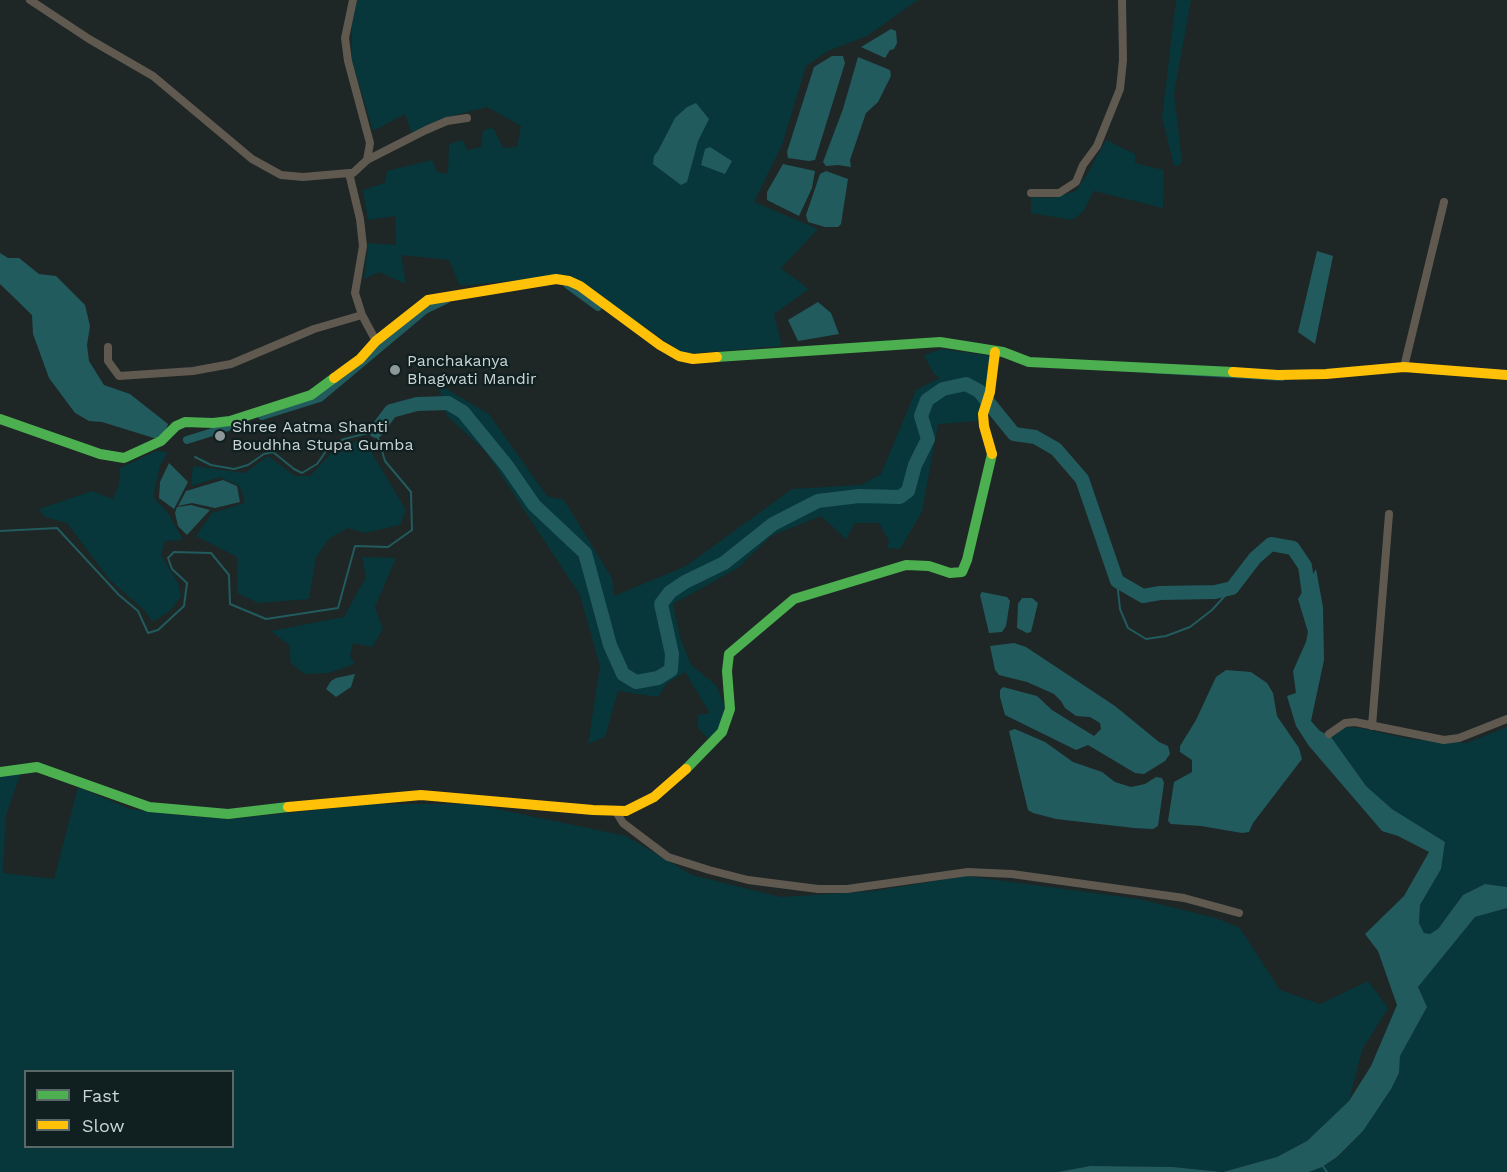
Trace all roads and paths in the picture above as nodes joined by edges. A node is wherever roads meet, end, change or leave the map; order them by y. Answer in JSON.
{"nodes":[{"id":1,"x":353,"y":0,"type":"edge"},
{"id":2,"x":1122,"y":0,"type":"edge"},
{"id":3,"x":34,"y":1,"type":"edge"},
{"id":4,"x":467,"y":118,"type":"dead end"},
{"id":5,"x":367,"y":160,"type":"junction"},
{"id":6,"x":349,"y":173,"type":"junction"},
{"id":7,"x":1030,"y":193,"type":"dead end"},
{"id":8,"x":1444,"y":202,"type":"dead end"},
{"id":9,"x":362,"y":315,"type":"junction"},
{"id":10,"x":375,"y":340,"type":"junction"},
{"id":11,"x":108,"y":347,"type":"dead end"},
{"id":12,"x":995,"y":352,"type":"junction"},
{"id":13,"x":1404,"y":367,"type":"junction"},
{"id":14,"x":1507,"y":375,"type":"edge"},
{"id":15,"x":0,"y":419,"type":"edge"},
{"id":16,"x":1389,"y":514,"type":"dead end"},
{"id":17,"x":1507,"y":719,"type":"edge"},
{"id":18,"x":1372,"y":726,"type":"junction"},
{"id":19,"x":1329,"y":734,"type":"dead end"},
{"id":20,"x":0,"y":772,"type":"edge"},
{"id":21,"x":615,"y":810,"type":"junction"},
{"id":22,"x":1239,"y":913,"type":"dead end"}],
"edges":[{"from":1,"to":5,"type":"street"},
{"from":2,"to":7,"type":"street"},
{"from":3,"to":6,"type":"street"},
{"from":4,"to":5,"type":"street"},
{"from":5,"to":6,"type":"street"},
{"from":6,"to":9,"type":"street"},
{"from":8,"to":13,"type":"street"},
{"from":9,"to":10,"type":"street"},
{"from":9,"to":11,"type":"street"},
{"from":10,"to":12,"type":"street"},
{"from":10,"to":15,"type":"street"},
{"from":12,"to":13,"type":"street"},
{"from":12,"to":21,"type":"street"},
{"from":13,"to":14,"type":"street"},
{"from":16,"to":18,"type":"street"},
{"from":17,"to":18,"type":"street"},
{"from":18,"to":19,"type":"street"},
{"from":20,"to":21,"type":"street"},
{"from":21,"to":22,"type":"street"}]}
